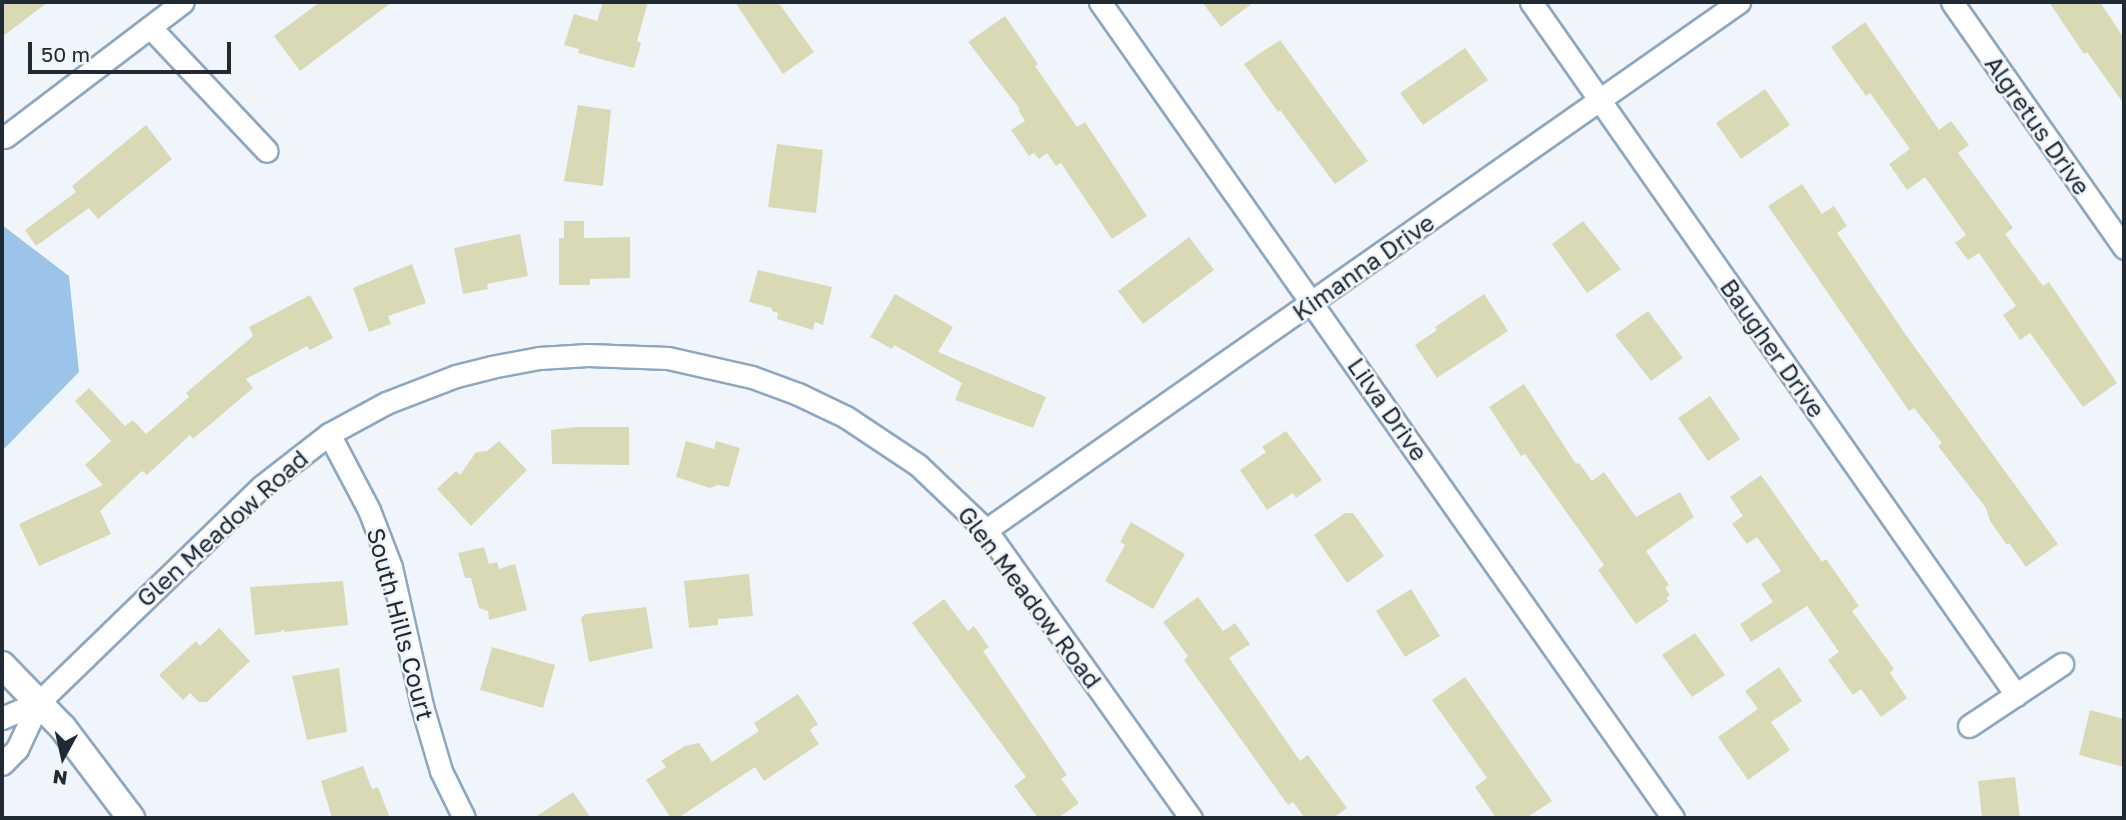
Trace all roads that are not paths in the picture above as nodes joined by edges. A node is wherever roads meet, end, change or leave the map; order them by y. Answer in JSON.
{"nodes":[{"id":1,"x":183,"y":2,"type":"edge"},
{"id":2,"x":1100,"y":2,"type":"edge"},
{"id":3,"x":1531,"y":2,"type":"edge"},
{"id":4,"x":1739,"y":2,"type":"edge"},
{"id":5,"x":1952,"y":2,"type":"edge"},
{"id":6,"x":150,"y":27,"type":"junction"},
{"id":7,"x":1600,"y":100,"type":"junction"},
{"id":8,"x":5,"y":137,"type":"dead end"},
{"id":9,"x":267,"y":151,"type":"dead end"},
{"id":10,"x":2124,"y":248,"type":"edge"},
{"id":11,"x":1314,"y":302,"type":"junction"},
{"id":12,"x":329,"y":434,"type":"junction"},
{"id":13,"x":986,"y":530,"type":"junction"},
{"id":14,"x":2062,"y":664,"type":"dead end"},
{"id":15,"x":2,"y":666,"type":"edge"},
{"id":16,"x":2016,"y":695,"type":"junction"},
{"id":17,"x":39,"y":702,"type":"junction"},
{"id":18,"x":2,"y":718,"type":"edge"},
{"id":19,"x":1969,"y":726,"type":"dead end"},
{"id":20,"x":2,"y":764,"type":"edge"},
{"id":21,"x":131,"y":818,"type":"edge"},
{"id":22,"x":464,"y":818,"type":"edge"},
{"id":23,"x":1191,"y":818,"type":"edge"},
{"id":24,"x":1673,"y":818,"type":"edge"}],
"edges":[{"from":1,"to":6,"type":"street"},
{"from":2,"to":11,"type":"street","name":"Lilva Drive"},
{"from":3,"to":7,"type":"street","name":"Baugher Drive"},
{"from":4,"to":7,"type":"street","name":"Kimanna Drive"},
{"from":5,"to":10,"type":"street","name":"Algretus Drive"},
{"from":6,"to":8,"type":"street"},
{"from":6,"to":9,"type":"street"},
{"from":7,"to":11,"type":"street","name":"Kimanna Drive"},
{"from":7,"to":16,"type":"street","name":"Baugher Drive"},
{"from":11,"to":13,"type":"street","name":"Kimanna Drive"},
{"from":11,"to":24,"type":"street","name":"Lilva Drive"},
{"from":12,"to":13,"type":"street","name":"Glen Meadow Road"},
{"from":12,"to":17,"type":"street","name":"Glen Meadow Road"},
{"from":12,"to":22,"type":"street","name":"South Hills Court"},
{"from":13,"to":23,"type":"street","name":"Glen Meadow Road"},
{"from":14,"to":16,"type":"street"},
{"from":15,"to":17,"type":"street"},
{"from":16,"to":19,"type":"street"},
{"from":17,"to":18,"type":"street"},
{"from":17,"to":20,"type":"street"},
{"from":17,"to":21,"type":"street"}]}
